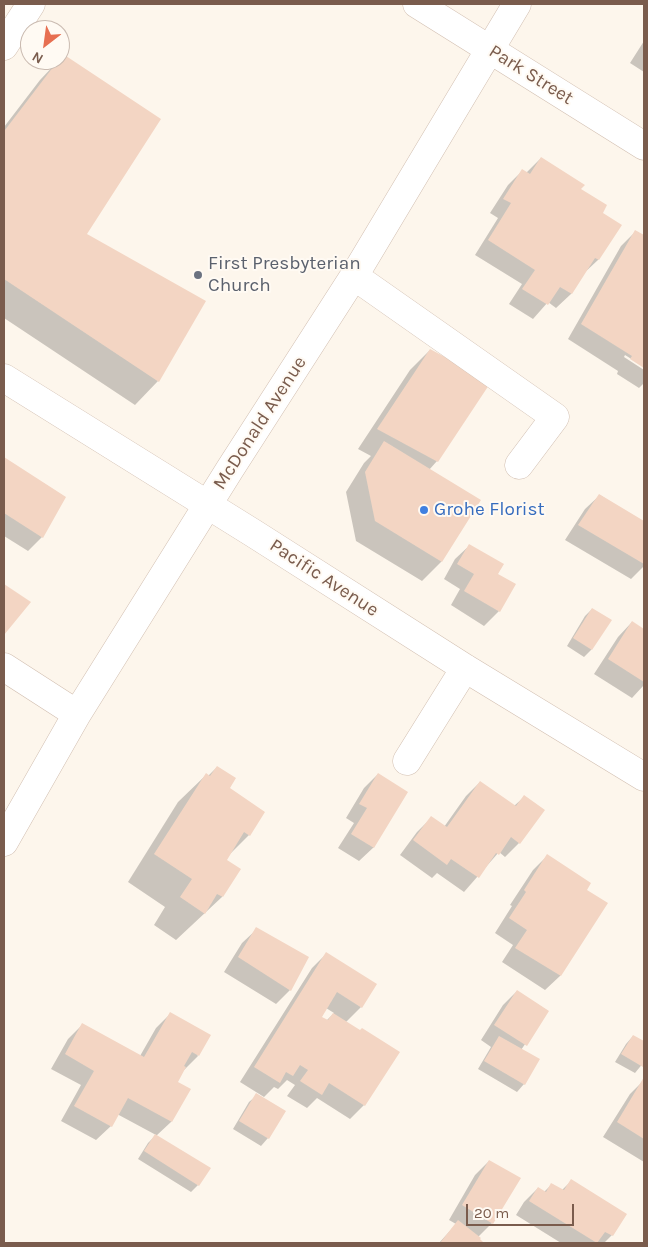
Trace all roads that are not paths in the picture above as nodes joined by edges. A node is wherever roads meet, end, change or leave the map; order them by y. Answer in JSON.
{"nodes":[{"id":1,"x":31,"y":4,"type":"edge"},
{"id":2,"x":417,"y":4,"type":"edge"},
{"id":3,"x":517,"y":4,"type":"edge"},
{"id":4,"x":4,"y":46,"type":"edge"},
{"id":5,"x":490,"y":49,"type":"junction"},
{"id":6,"x":644,"y":146,"type":"edge"},
{"id":7,"x":354,"y":276,"type":"junction"},
{"id":8,"x":4,"y":378,"type":"edge"},
{"id":9,"x":520,"y":465,"type":"dead end"},
{"id":10,"x":208,"y":505,"type":"junction"},
{"id":11,"x":4,"y":666,"type":"edge"},
{"id":12,"x":465,"y":668,"type":"junction"},
{"id":13,"x":77,"y":714,"type":"junction"},
{"id":14,"x":407,"y":761,"type":"dead end"},
{"id":15,"x":644,"y":777,"type":"edge"},
{"id":16,"x":4,"y":842,"type":"edge"}],
"edges":[{"from":1,"to":4,"type":"street"},
{"from":2,"to":5,"type":"street","name":"Park Street"},
{"from":3,"to":5,"type":"street","name":"McDonald Avenue"},
{"from":5,"to":6,"type":"street","name":"Park Street"},
{"from":5,"to":7,"type":"street","name":"McDonald Avenue"},
{"from":7,"to":9,"type":"street"},
{"from":7,"to":10,"type":"street","name":"McDonald Avenue"},
{"from":8,"to":10,"type":"street","name":"Pacific Avenue"},
{"from":10,"to":12,"type":"street","name":"Pacific Avenue"},
{"from":10,"to":13,"type":"street","name":"McDonald Avenue"},
{"from":11,"to":13,"type":"street"},
{"from":12,"to":14,"type":"street"},
{"from":12,"to":15,"type":"street","name":"Pacific Avenue"},
{"from":13,"to":16,"type":"street","name":"McDonald Avenue"}]}
